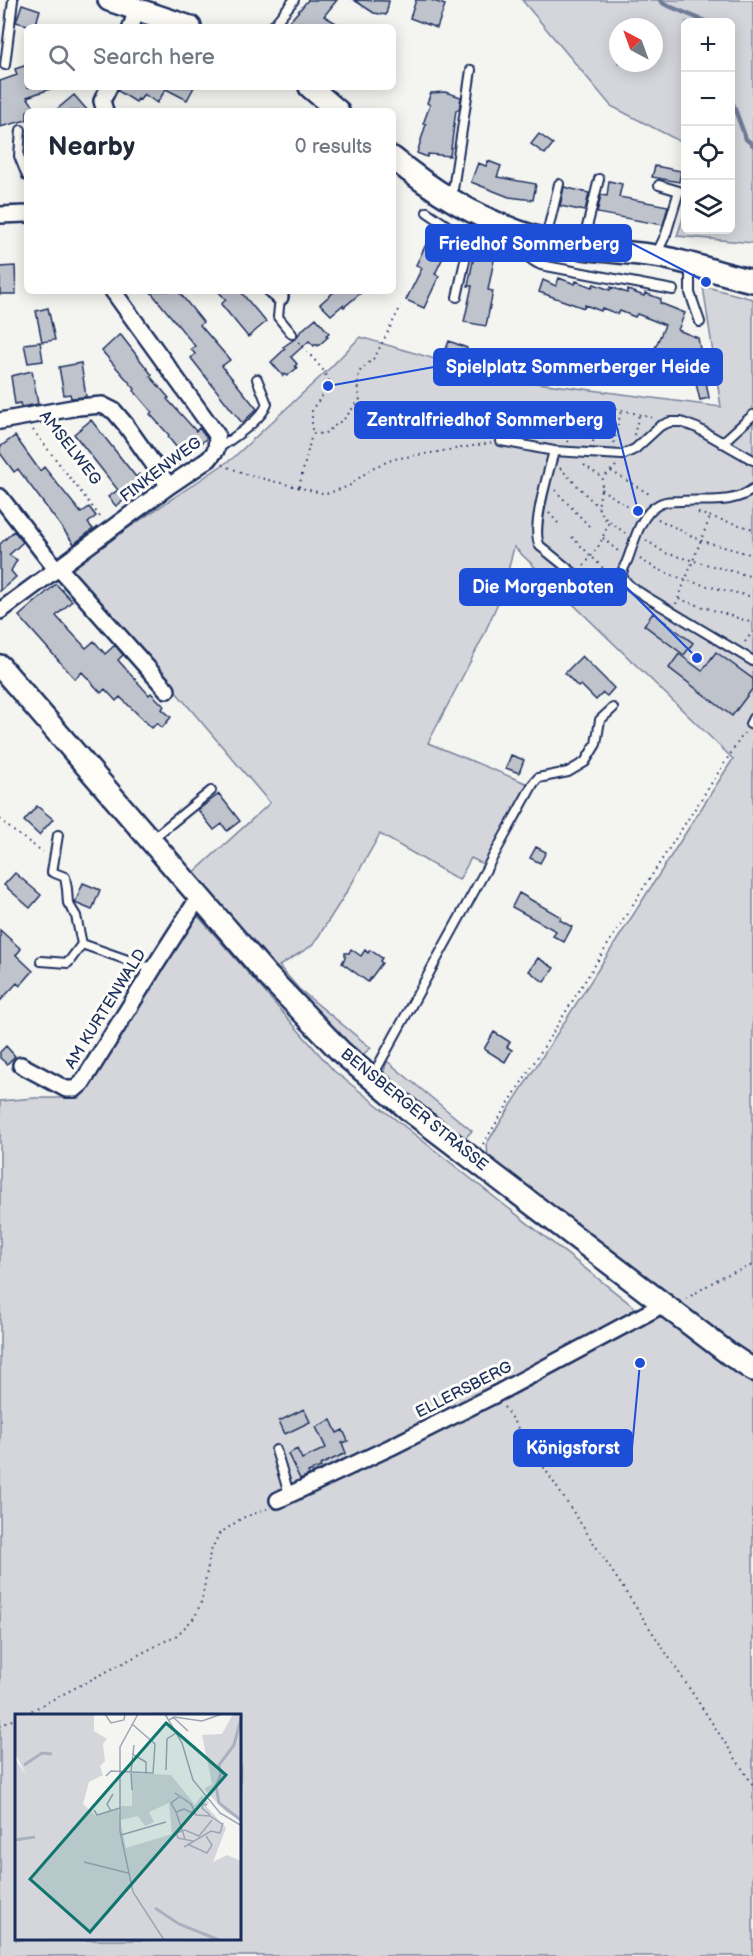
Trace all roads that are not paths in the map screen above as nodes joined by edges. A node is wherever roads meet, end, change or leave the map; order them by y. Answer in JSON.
{"nodes":[{"id":1,"x":13,"y":0,"type":"edge"},
{"id":2,"x":109,"y":0,"type":"edge"},
{"id":3,"x":294,"y":0,"type":"edge"},
{"id":4,"x":134,"y":18,"type":"edge"},
{"id":5,"x":171,"y":24,"type":"edge"},
{"id":6,"x":274,"y":24,"type":"edge"},
{"id":7,"x":5,"y":65,"type":"dead end"},
{"id":8,"x":471,"y":70,"type":"dead end"},
{"id":9,"x":108,"y":90,"type":"edge"},
{"id":10,"x":314,"y":90,"type":"edge"},
{"id":11,"x":104,"y":108,"type":"edge"},
{"id":12,"x":334,"y":108,"type":"edge"},
{"id":13,"x":21,"y":130,"type":"dead end"},
{"id":14,"x":396,"y":160,"type":"edge"},
{"id":15,"x":24,"y":168,"type":"edge"},
{"id":16,"x":599,"y":179,"type":"dead end"},
{"id":17,"x":559,"y":184,"type":"dead end"},
{"id":18,"x":659,"y":184,"type":"dead end"},
{"id":19,"x":451,"y":201,"type":"junction"},
{"id":20,"x":427,"y":212,"type":"dead end"},
{"id":21,"x":24,"y":214,"type":"edge"},
{"id":22,"x":0,"y":215,"type":"edge"},
{"id":23,"x":521,"y":233,"type":"junction"},
{"id":24,"x":545,"y":240,"type":"junction"},
{"id":25,"x":581,"y":248,"type":"junction"},
{"id":26,"x":656,"y":256,"type":"junction"},
{"id":27,"x":690,"y":264,"type":"junction"},
{"id":28,"x":753,"y":281,"type":"edge"},
{"id":29,"x":673,"y":290,"type":"dead end"},
{"id":30,"x":115,"y":294,"type":"edge"},
{"id":31,"x":277,"y":294,"type":"edge"},
{"id":32,"x":457,"y":297,"type":"dead end"},
{"id":33,"x":699,"y":322,"type":"dead end"},
{"id":34,"x":292,"y":334,"type":"road end"},
{"id":35,"x":257,"y":379,"type":"dead end"},
{"id":36,"x":753,"y":415,"type":"edge"},
{"id":37,"x":0,"y":421,"type":"edge"},
{"id":38,"x":501,"y":441,"type":"road end"},
{"id":39,"x":722,"y":443,"type":"junction"},
{"id":40,"x":554,"y":451,"type":"junction"},
{"id":41,"x":213,"y":455,"type":"junction"},
{"id":42,"x":753,"y":460,"type":"edge"},
{"id":43,"x":169,"y":486,"type":"junction"},
{"id":44,"x":753,"y":489,"type":"edge"},
{"id":45,"x":0,"y":497,"type":"edge"},
{"id":46,"x":57,"y":568,"type":"junction"},
{"id":47,"x":621,"y":572,"type":"junction"},
{"id":48,"x":0,"y":611,"type":"edge"},
{"id":49,"x":753,"y":661,"type":"edge"},
{"id":50,"x":0,"y":666,"type":"edge"},
{"id":51,"x":167,"y":690,"type":"dead end"},
{"id":52,"x":613,"y":708,"type":"dead end"},
{"id":53,"x":211,"y":791,"type":"dead end"},
{"id":54,"x":58,"y":835,"type":"dead end"},
{"id":55,"x":150,"y":841,"type":"junction"},
{"id":56,"x":199,"y":897,"type":"junction"},
{"id":57,"x":82,"y":944,"type":"junction"},
{"id":58,"x":41,"y":961,"type":"dead end"},
{"id":59,"x":153,"y":969,"type":"junction"},
{"id":60,"x":21,"y":1065,"type":"dead end"},
{"id":61,"x":372,"y":1078,"type":"junction"},
{"id":62,"x":666,"y":1306,"type":"junction"},
{"id":63,"x":753,"y":1370,"type":"edge"},
{"id":64,"x":276,"y":1450,"type":"dead end"},
{"id":65,"x":284,"y":1497,"type":"joint"}],
"edges":[{"from":1,"to":7,"type":"lane"},
{"from":2,"to":4,"type":"main road"},
{"from":3,"to":6,"type":"lane"},
{"from":4,"to":5,"type":"main road"},
{"from":8,"to":19,"type":"lane"},
{"from":9,"to":11,"type":"street"},
{"from":10,"to":12,"type":"main road"},
{"from":13,"to":15,"type":"lane"},
{"from":14,"to":19,"type":"main road"},
{"from":16,"to":25,"type":"lane"},
{"from":17,"to":24,"type":"lane"},
{"from":18,"to":26,"type":"lane"},
{"from":19,"to":23,"type":"main road"},
{"from":20,"to":32,"type":"lane"},
{"from":21,"to":22,"type":"street"},
{"from":23,"to":24,"type":"main road"},
{"from":23,"to":29,"type":"lane"},
{"from":24,"to":25,"type":"main road"},
{"from":25,"to":26,"type":"main road"},
{"from":26,"to":27,"type":"main road"},
{"from":27,"to":28,"type":"main road"},
{"from":27,"to":33,"type":"lane"},
{"from":30,"to":41,"type":"street","name":"FINKENWEG"},
{"from":31,"to":34,"type":"lane"},
{"from":35,"to":41,"type":"lane"},
{"from":36,"to":39,"type":"lane"},
{"from":37,"to":43,"type":"street","name":"AMSELWEG"},
{"from":38,"to":40,"type":"lane"},
{"from":39,"to":40,"type":"lane"},
{"from":39,"to":42,"type":"lane"},
{"from":40,"to":47,"type":"lane"},
{"from":41,"to":43,"type":"street","name":"FINKENWEG"},
{"from":43,"to":46,"type":"street","name":"FINKENWEG"},
{"from":44,"to":47,"type":"lane"},
{"from":45,"to":46,"type":"street"},
{"from":46,"to":48,"type":"street","name":"FINKENWEG"},
{"from":46,"to":51,"type":"street"},
{"from":47,"to":49,"type":"lane"},
{"from":50,"to":55,"type":"main road","name":"BENSBERGER STRASSE"},
{"from":52,"to":61,"type":"lane"},
{"from":53,"to":55,"type":"lane"},
{"from":54,"to":57,"type":"lane"},
{"from":55,"to":56,"type":"main road","name":"BENSBERGER STRASSE"},
{"from":56,"to":59,"type":"street","name":"AM KURTENWALD"},
{"from":56,"to":61,"type":"main road","name":"BENSBERGER STRASSE"},
{"from":57,"to":58,"type":"lane"},
{"from":57,"to":59,"type":"lane"},
{"from":59,"to":60,"type":"street","name":"AM KURTENWALD"},
{"from":61,"to":62,"type":"main road","name":"BENSBERGER STRASSE"},
{"from":62,"to":63,"type":"main road","name":"BENSBERGER STRASSE"},
{"from":62,"to":65,"type":"street","name":"ELLERSBERG"},
{"from":64,"to":65,"type":"lane"}]}
